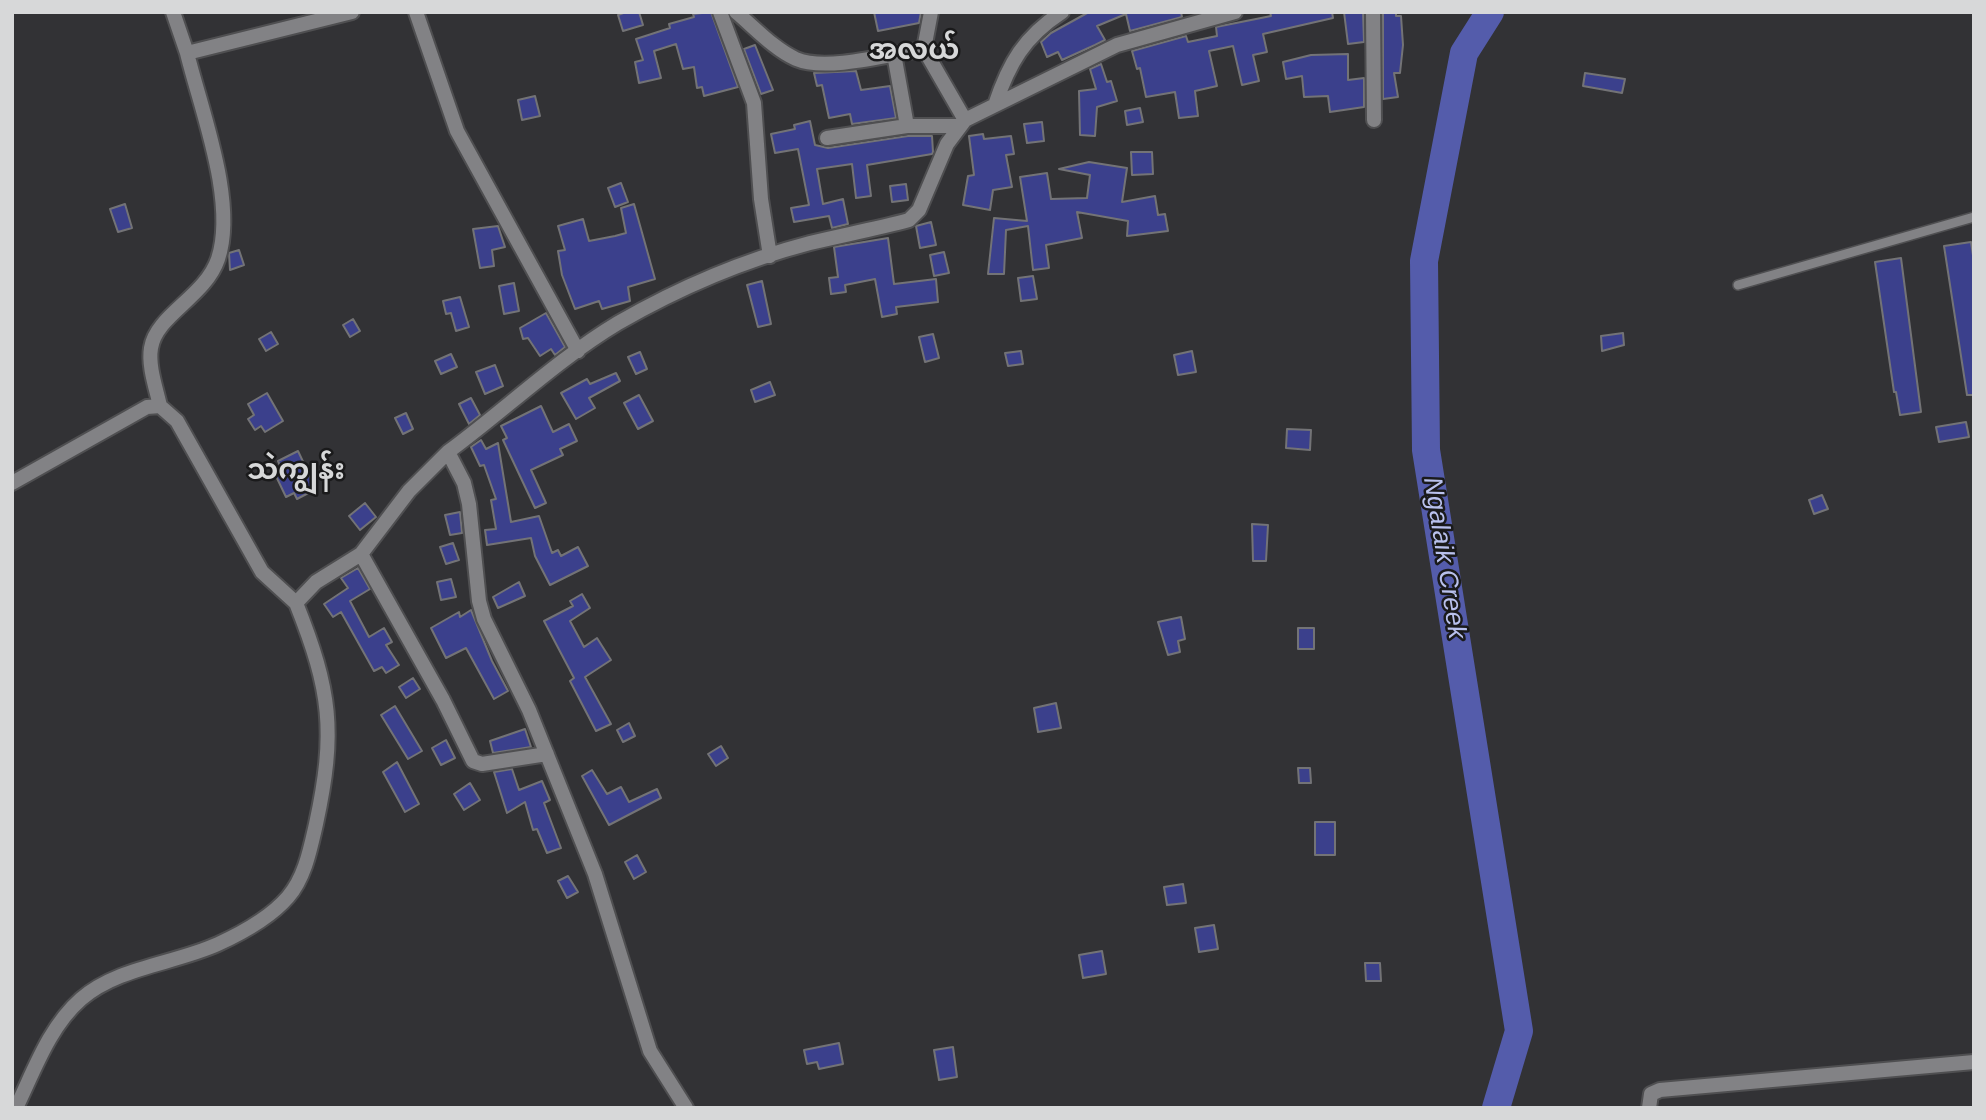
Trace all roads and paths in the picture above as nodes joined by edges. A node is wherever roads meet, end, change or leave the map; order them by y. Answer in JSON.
{"nodes":[{"id":1,"x":173,"y":12,"type":"edge"},
{"id":2,"x":720,"y":12,"type":"edge"},
{"id":3,"x":736,"y":12,"type":"edge"},
{"id":4,"x":931,"y":12,"type":"edge"},
{"id":5,"x":1062,"y":12,"type":"edge"},
{"id":6,"x":1235,"y":12,"type":"edge"},
{"id":7,"x":1373,"y":12,"type":"edge"},
{"id":8,"x":344,"y":13,"type":"edge"},
{"id":9,"x":418,"y":14,"type":"edge"},
{"id":10,"x":924,"y":49,"type":"junction"},
{"id":11,"x":187,"y":53,"type":"junction"},
{"id":12,"x":894,"y":54,"type":"junction"},
{"id":13,"x":995,"y":105,"type":"junction"},
{"id":14,"x":1374,"y":120,"type":"dead end"},
{"id":15,"x":962,"y":123,"type":"junction"},
{"id":16,"x":907,"y":126,"type":"junction"},
{"id":17,"x":827,"y":138,"type":"dead end"},
{"id":18,"x":1974,"y":217,"type":"edge"},
{"id":19,"x":771,"y":256,"type":"junction"},
{"id":20,"x":1738,"y":285,"type":"dead end"},
{"id":21,"x":578,"y":351,"type":"junction"},
{"id":22,"x":160,"y":406,"type":"junction"},
{"id":23,"x":448,"y":452,"type":"junction"},
{"id":24,"x":12,"y":483,"type":"edge"},
{"id":25,"x":361,"y":554,"type":"junction"},
{"id":26,"x":296,"y":603,"type":"junction"},
{"id":27,"x":547,"y":754,"type":"junction"},
{"id":28,"x":1974,"y":1062,"type":"edge"},
{"id":29,"x":16,"y":1108,"type":"edge"},
{"id":30,"x":686,"y":1108,"type":"edge"},
{"id":31,"x":1649,"y":1108,"type":"edge"}],
"edges":[{"from":1,"to":11,"type":"street"},
{"from":2,"to":19,"type":"street"},
{"from":3,"to":12,"type":"street"},
{"from":4,"to":10,"type":"street"},
{"from":5,"to":13,"type":"street"},
{"from":6,"to":13,"type":"street"},
{"from":7,"to":14,"type":"street"},
{"from":8,"to":11,"type":"street"},
{"from":9,"to":21,"type":"street"},
{"from":10,"to":12,"type":"street"},
{"from":10,"to":15,"type":"street"},
{"from":11,"to":22,"type":"street"},
{"from":12,"to":16,"type":"street"},
{"from":13,"to":15,"type":"street"},
{"from":15,"to":16,"type":"street"},
{"from":15,"to":19,"type":"street"},
{"from":16,"to":17,"type":"street"},
{"from":18,"to":20,"type":"lane"},
{"from":19,"to":21,"type":"street"},
{"from":21,"to":23,"type":"street"},
{"from":22,"to":24,"type":"street"},
{"from":22,"to":26,"type":"street"},
{"from":23,"to":25,"type":"street"},
{"from":23,"to":27,"type":"street"},
{"from":25,"to":26,"type":"street"},
{"from":25,"to":27,"type":"street"},
{"from":26,"to":29,"type":"street"},
{"from":27,"to":30,"type":"street"},
{"from":28,"to":31,"type":"street"}]}
